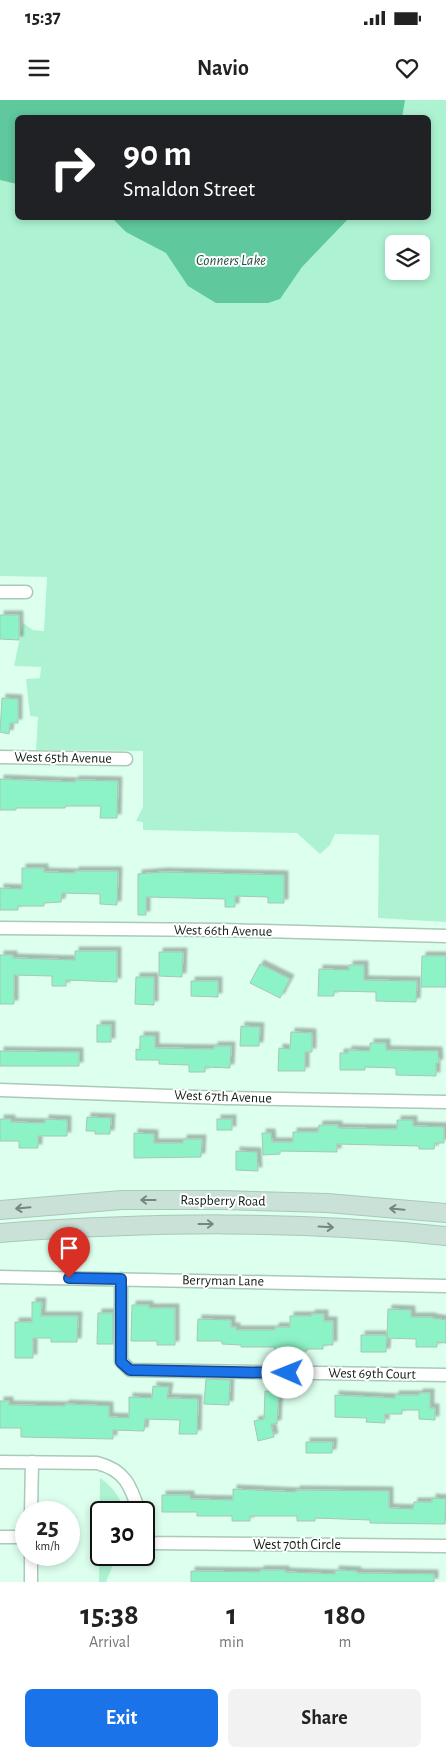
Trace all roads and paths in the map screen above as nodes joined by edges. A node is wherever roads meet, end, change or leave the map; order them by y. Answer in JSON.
{"nodes":[{"id":1,"x":0,"y":592,"type":"edge"},
{"id":2,"x":26,"y":592,"type":"dead end"},
{"id":3,"x":0,"y":757,"type":"edge"},
{"id":4,"x":126,"y":760,"type":"dead end"},
{"id":5,"x":0,"y":928,"type":"edge"},
{"id":6,"x":446,"y":936,"type":"edge"},
{"id":7,"x":0,"y":1090,"type":"edge"},
{"id":8,"x":446,"y":1102,"type":"edge"},
{"id":9,"x":0,"y":1210,"type":"edge"},
{"id":10,"x":446,"y":1213,"type":"edge"},
{"id":11,"x":0,"y":1233,"type":"edge"},
{"id":12,"x":446,"y":1236,"type":"edge"},
{"id":13,"x":0,"y":1277,"type":"edge"},
{"id":14,"x":121,"y":1279,"type":"junction"},
{"id":15,"x":446,"y":1286,"type":"edge"},
{"id":16,"x":446,"y":1375,"type":"edge"},
{"id":17,"x":0,"y":1462,"type":"edge"},
{"id":18,"x":32,"y":1462,"type":"junction"},
{"id":19,"x":31,"y":1501,"type":"edge"},
{"id":20,"x":135,"y":1501,"type":"edge"},
{"id":21,"x":0,"y":1537,"type":"edge"},
{"id":22,"x":15,"y":1537,"type":"edge"},
{"id":23,"x":155,"y":1543,"type":"edge"},
{"id":24,"x":446,"y":1546,"type":"edge"},
{"id":25,"x":31,"y":1566,"type":"edge"},
{"id":26,"x":31,"y":1582,"type":"edge"}],
"edges":[{"from":1,"to":2,"type":"street"},
{"from":3,"to":4,"type":"street","name":"West 65th Avenue"},
{"from":5,"to":6,"type":"street","name":"West 66th Avenue"},
{"from":7,"to":8,"type":"street","name":"West 67th Avenue"},
{"from":10,"to":9,"type":"main road","name":"Raspberry Road","one_way":true},
{"from":11,"to":12,"type":"main road","name":"Raspberry Road","one_way":true},
{"from":13,"to":14,"type":"street","name":"Berryman Lane"},
{"from":14,"to":15,"type":"street","name":"Berryman Lane"},
{"from":14,"to":16,"type":"street","name":"West 69th Court"},
{"from":17,"to":18,"type":"street"},
{"from":18,"to":19,"type":"street"},
{"from":18,"to":20,"type":"street"},
{"from":21,"to":22,"type":"street"},
{"from":23,"to":24,"type":"street","name":"West 70th Circle"},
{"from":25,"to":26,"type":"street"}]}
